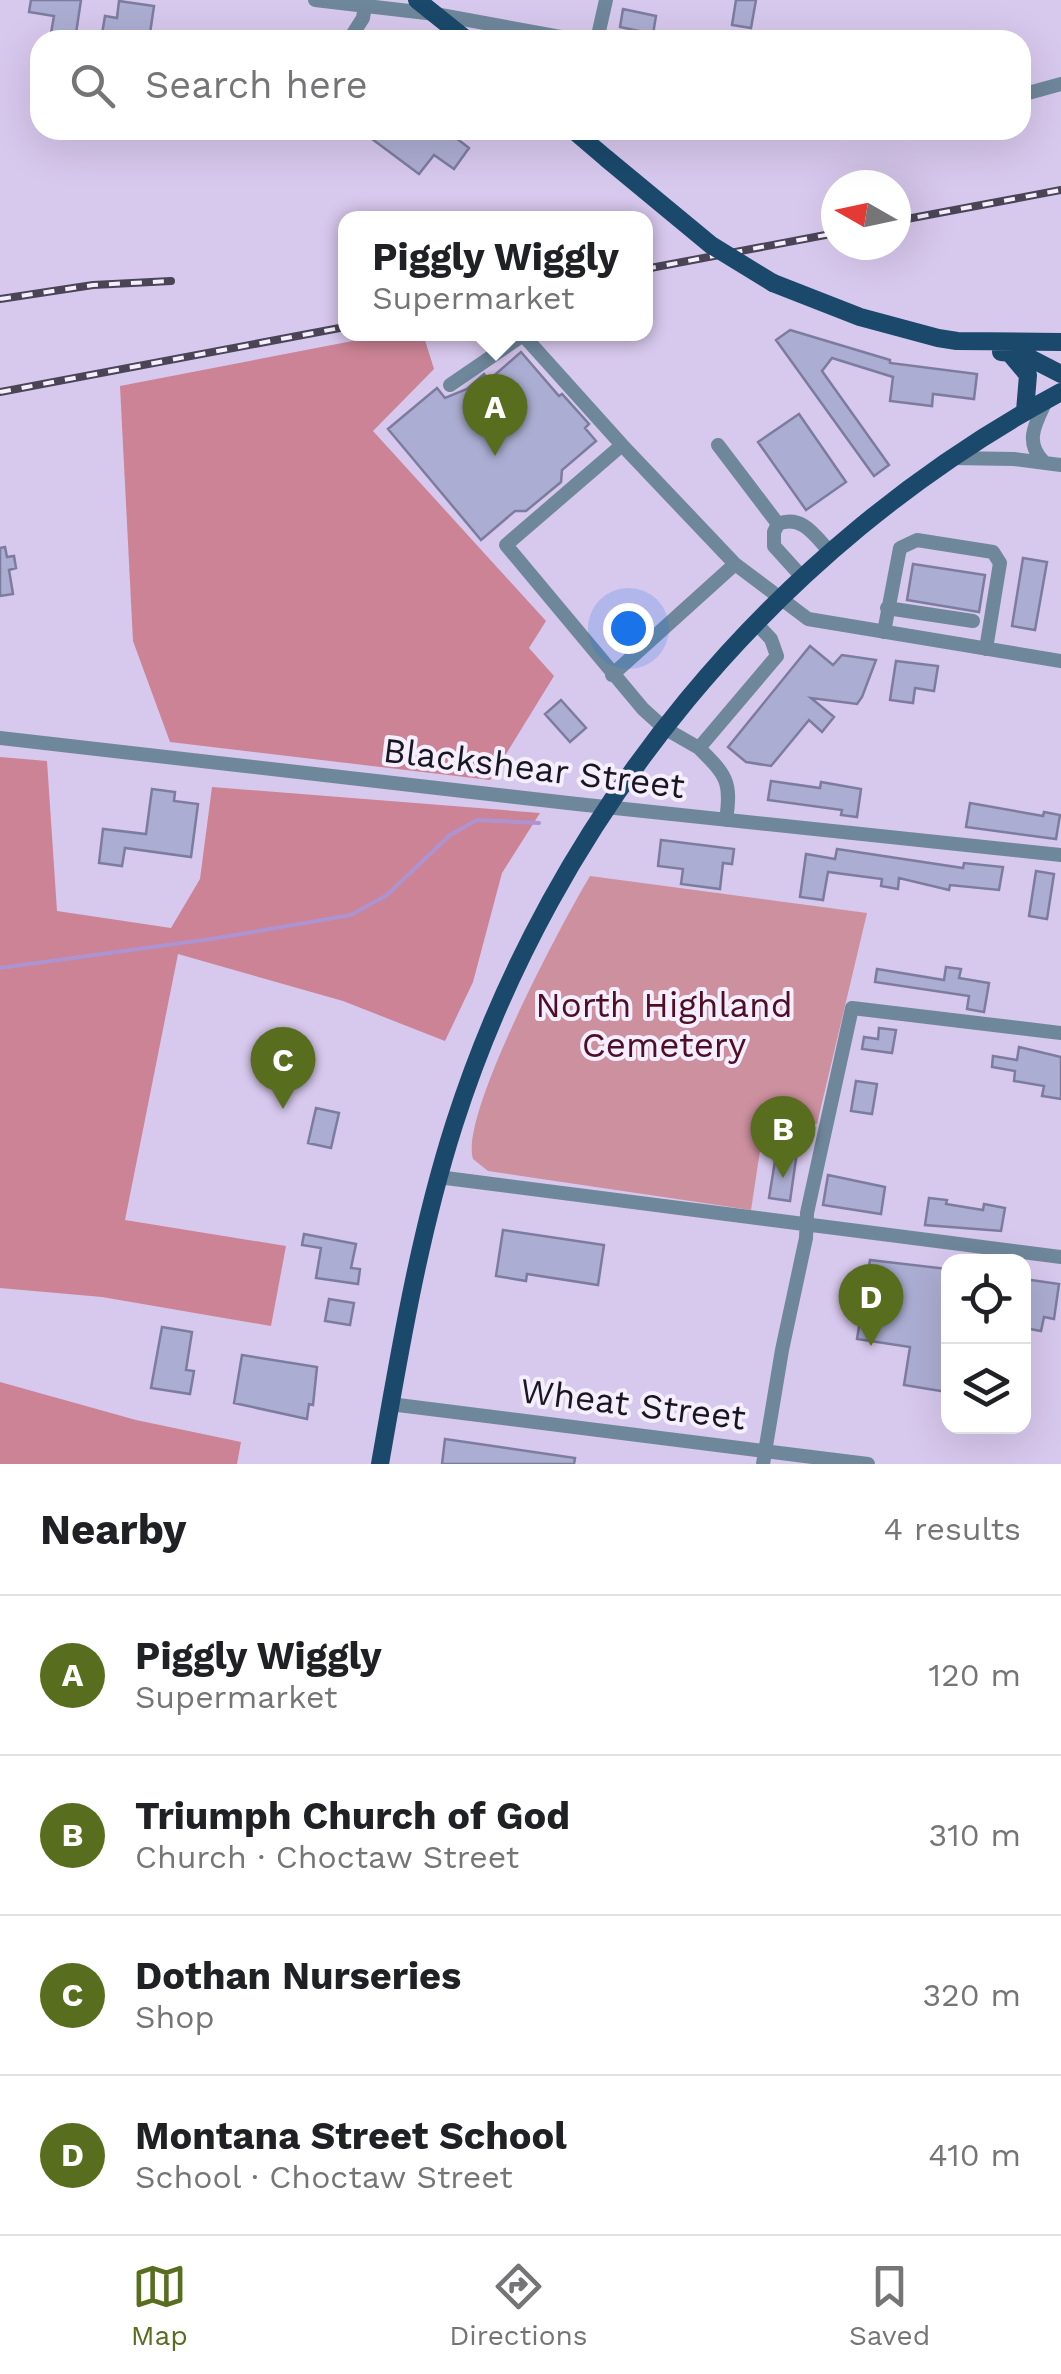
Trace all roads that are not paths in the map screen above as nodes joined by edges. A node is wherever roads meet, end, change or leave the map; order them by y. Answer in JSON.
{"nodes":[{"id":1,"x":315,"y":0,"type":"edge"},
{"id":2,"x":418,"y":0,"type":"edge"},
{"id":3,"x":606,"y":0,"type":"edge"},
{"id":4,"x":365,"y":6,"type":"junction"},
{"id":5,"x":435,"y":14,"type":"junction"},
{"id":6,"x":355,"y":30,"type":"edge"},
{"id":7,"x":454,"y":30,"type":"edge"},
{"id":8,"x":523,"y":30,"type":"edge"},
{"id":9,"x":600,"y":30,"type":"edge"},
{"id":10,"x":1061,"y":84,"type":"edge"},
{"id":11,"x":1031,"y":92,"type":"edge"},
{"id":12,"x":585,"y":140,"type":"edge"},
{"id":13,"x":513,"y":341,"type":"edge"},
{"id":14,"x":529,"y":341,"type":"edge"},
{"id":15,"x":957,"y":341,"type":"junction"},
{"id":16,"x":1061,"y":342,"type":"edge"},
{"id":17,"x":1033,"y":343,"type":"junction"},
{"id":18,"x":1008,"y":352,"type":"junction"},
{"id":19,"x":1061,"y":358,"type":"edge"},
{"id":20,"x":1061,"y":374,"type":"edge"},
{"id":21,"x":450,"y":385,"type":"dead end"},
{"id":22,"x":1054,"y":396,"type":"edge"},
{"id":23,"x":1025,"y":411,"type":"junction"},
{"id":24,"x":718,"y":444,"type":"dead end"},
{"id":25,"x":622,"y":445,"type":"junction"},
{"id":26,"x":952,"y":458,"type":"junction"},
{"id":27,"x":1042,"y":461,"type":"junction"},
{"id":28,"x":1061,"y":465,"type":"edge"},
{"id":29,"x":778,"y":524,"type":"junction"},
{"id":30,"x":830,"y":552,"type":"junction"},
{"id":31,"x":735,"y":564,"type":"junction"},
{"id":32,"x":802,"y":577,"type":"junction"},
{"id":33,"x":779,"y":598,"type":"junction"},
{"id":34,"x":887,"y":608,"type":"junction"},
{"id":35,"x":973,"y":621,"type":"dead end"},
{"id":36,"x":756,"y":622,"type":"junction"},
{"id":37,"x":884,"y":632,"type":"junction"},
{"id":38,"x":986,"y":649,"type":"junction"},
{"id":39,"x":1061,"y":661,"type":"edge"},
{"id":40,"x":612,"y":675,"type":"junction"},
{"id":41,"x":664,"y":728,"type":"junction"},
{"id":42,"x":0,"y":738,"type":"edge"},
{"id":43,"x":698,"y":748,"type":"junction"},
{"id":44,"x":606,"y":807,"type":"junction"},
{"id":45,"x":726,"y":820,"type":"junction"},
{"id":46,"x":1061,"y":855,"type":"edge"},
{"id":47,"x":1061,"y":1032,"type":"edge"},
{"id":48,"x":438,"y":1177,"type":"junction"},
{"id":49,"x":806,"y":1225,"type":"junction"},
{"id":50,"x":1061,"y":1256,"type":"edge"},
{"id":51,"x":390,"y":1404,"type":"junction"},
{"id":52,"x":765,"y":1458,"type":"edge"},
{"id":53,"x":380,"y":1464,"type":"edge"},
{"id":54,"x":868,"y":1464,"type":"edge"}],
"edges":[{"from":1,"to":4,"type":"street"},
{"from":2,"to":5,"type":"main road"},
{"from":3,"to":9,"type":"street"},
{"from":4,"to":5,"type":"street"},
{"from":4,"to":6,"type":"street"},
{"from":5,"to":7,"type":"main road"},
{"from":5,"to":8,"type":"street"},
{"from":10,"to":11,"type":"street"},
{"from":12,"to":15,"type":"main road","bridge":true},
{"from":13,"to":21,"type":"street"},
{"from":14,"to":25,"type":"street"},
{"from":15,"to":17,"type":"main road"},
{"from":15,"to":18,"type":"main road"},
{"from":16,"to":17,"type":"main road"},
{"from":17,"to":19,"type":"main road"},
{"from":18,"to":20,"type":"main road"},
{"from":18,"to":23,"type":"main road"},
{"from":22,"to":23,"type":"main road"},
{"from":22,"to":27,"type":"street"},
{"from":23,"to":26,"type":"main road"},
{"from":24,"to":29,"type":"street"},
{"from":25,"to":31,"type":"street"},
{"from":25,"to":40,"type":"street"},
{"from":26,"to":27,"type":"street"},
{"from":26,"to":30,"type":"main road"},
{"from":27,"to":28,"type":"street"},
{"from":29,"to":30,"type":"street"},
{"from":29,"to":32,"type":"street"},
{"from":30,"to":32,"type":"main road"},
{"from":31,"to":33,"type":"street"},
{"from":31,"to":40,"type":"street"},
{"from":32,"to":33,"type":"main road"},
{"from":33,"to":36,"type":"main road"},
{"from":33,"to":37,"type":"street"},
{"from":34,"to":35,"type":"street"},
{"from":34,"to":37,"type":"street"},
{"from":34,"to":38,"type":"street"},
{"from":36,"to":41,"type":"main road"},
{"from":36,"to":43,"type":"street"},
{"from":37,"to":38,"type":"street"},
{"from":38,"to":39,"type":"street"},
{"from":40,"to":41,"type":"street"},
{"from":41,"to":43,"type":"street"},
{"from":41,"to":44,"type":"main road"},
{"from":42,"to":44,"type":"street","name":"Blackshear Street"},
{"from":43,"to":45,"type":"street"},
{"from":44,"to":45,"type":"street","name":"Blackshear Street"},
{"from":44,"to":48,"type":"main road"},
{"from":45,"to":46,"type":"street","name":"Blackshear Street"},
{"from":47,"to":49,"type":"street"},
{"from":48,"to":49,"type":"street"},
{"from":48,"to":51,"type":"main road"},
{"from":49,"to":50,"type":"street"},
{"from":49,"to":52,"type":"street"},
{"from":51,"to":52,"type":"street","name":"Wheat Street"},
{"from":51,"to":53,"type":"main road"},
{"from":52,"to":54,"type":"street","name":"Wheat Street"}]}
